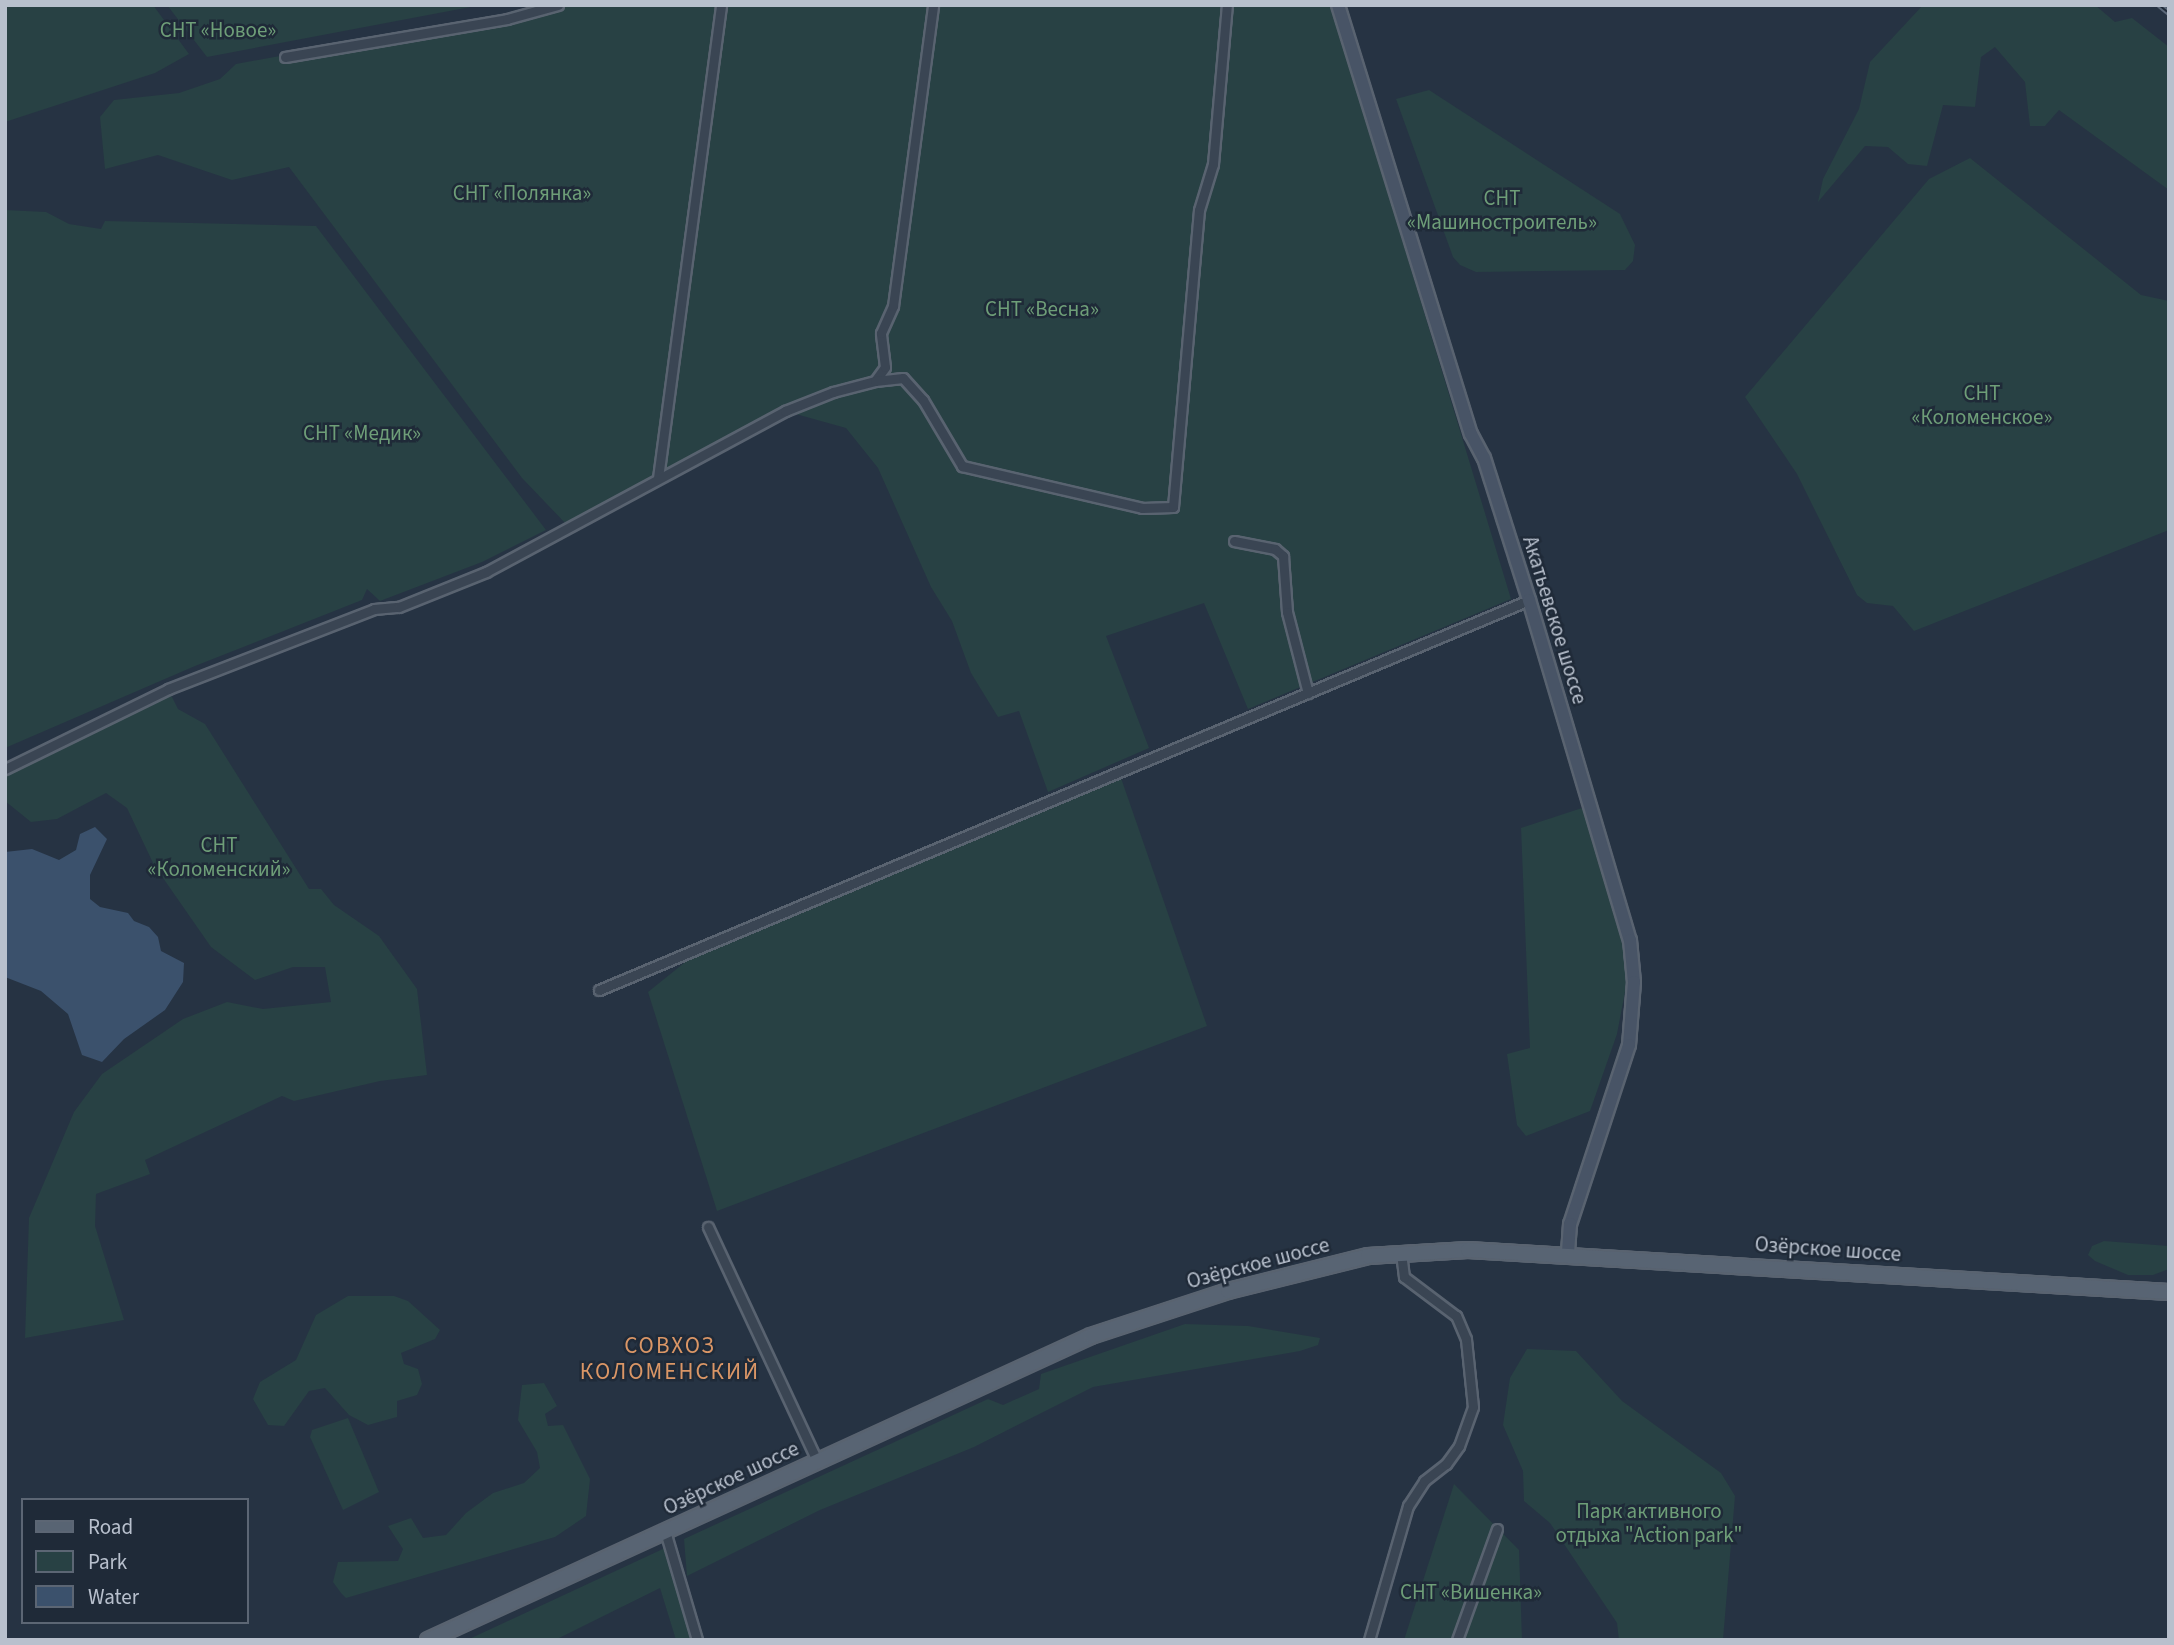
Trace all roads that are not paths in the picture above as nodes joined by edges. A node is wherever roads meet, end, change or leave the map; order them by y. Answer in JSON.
{"nodes":[{"id":1,"x":558,"y":5,"type":"edge"},
{"id":2,"x":721,"y":5,"type":"edge"},
{"id":3,"x":933,"y":5,"type":"edge"},
{"id":4,"x":1227,"y":5,"type":"edge"},
{"id":5,"x":1338,"y":5,"type":"edge"},
{"id":6,"x":285,"y":57,"type":"dead end"},
{"id":7,"x":875,"y":381,"type":"junction"},
{"id":8,"x":658,"y":478,"type":"junction"},
{"id":9,"x":1234,"y":541,"type":"dead end"},
{"id":10,"x":1529,"y":600,"type":"junction"},
{"id":11,"x":1308,"y":693,"type":"junction"},
{"id":12,"x":5,"y":769,"type":"edge"},
{"id":13,"x":598,"y":990,"type":"dead end"},
{"id":14,"x":708,"y":1227,"type":"dead end"},
{"id":15,"x":1401,"y":1253,"type":"junction"},
{"id":16,"x":1569,"y":1254,"type":"junction"},
{"id":17,"x":2169,"y":1292,"type":"edge"},
{"id":18,"x":817,"y":1461,"type":"junction"},
{"id":19,"x":1497,"y":1529,"type":"dead end"},
{"id":20,"x":665,"y":1531,"type":"junction"},
{"id":21,"x":428,"y":1640,"type":"edge"},
{"id":22,"x":697,"y":1640,"type":"edge"},
{"id":23,"x":1369,"y":1640,"type":"edge"},
{"id":24,"x":1457,"y":1640,"type":"edge"}],
"edges":[{"from":1,"to":6,"type":"street"},
{"from":2,"to":8,"type":"street"},
{"from":3,"to":7,"type":"street"},
{"from":4,"to":7,"type":"street"},
{"from":5,"to":10,"type":"main road","name":"Акатьевское шоссе"},
{"from":7,"to":8,"type":"street"},
{"from":8,"to":12,"type":"street"},
{"from":9,"to":11,"type":"street"},
{"from":10,"to":11,"type":"street"},
{"from":10,"to":16,"type":"main road","name":"Акатьевское шоссе"},
{"from":11,"to":13,"type":"street"},
{"from":14,"to":18,"type":"street"},
{"from":15,"to":16,"type":"main road","name":"Озёрское шоссе"},
{"from":15,"to":18,"type":"main road","name":"Озёрское шоссе"},
{"from":15,"to":23,"type":"street"},
{"from":16,"to":17,"type":"main road","name":"Озёрское шоссе"},
{"from":18,"to":20,"type":"main road","name":"Озёрское шоссе"},
{"from":19,"to":24,"type":"street"},
{"from":20,"to":21,"type":"main road","name":"Озёрское шоссе"},
{"from":20,"to":22,"type":"street"}]}
